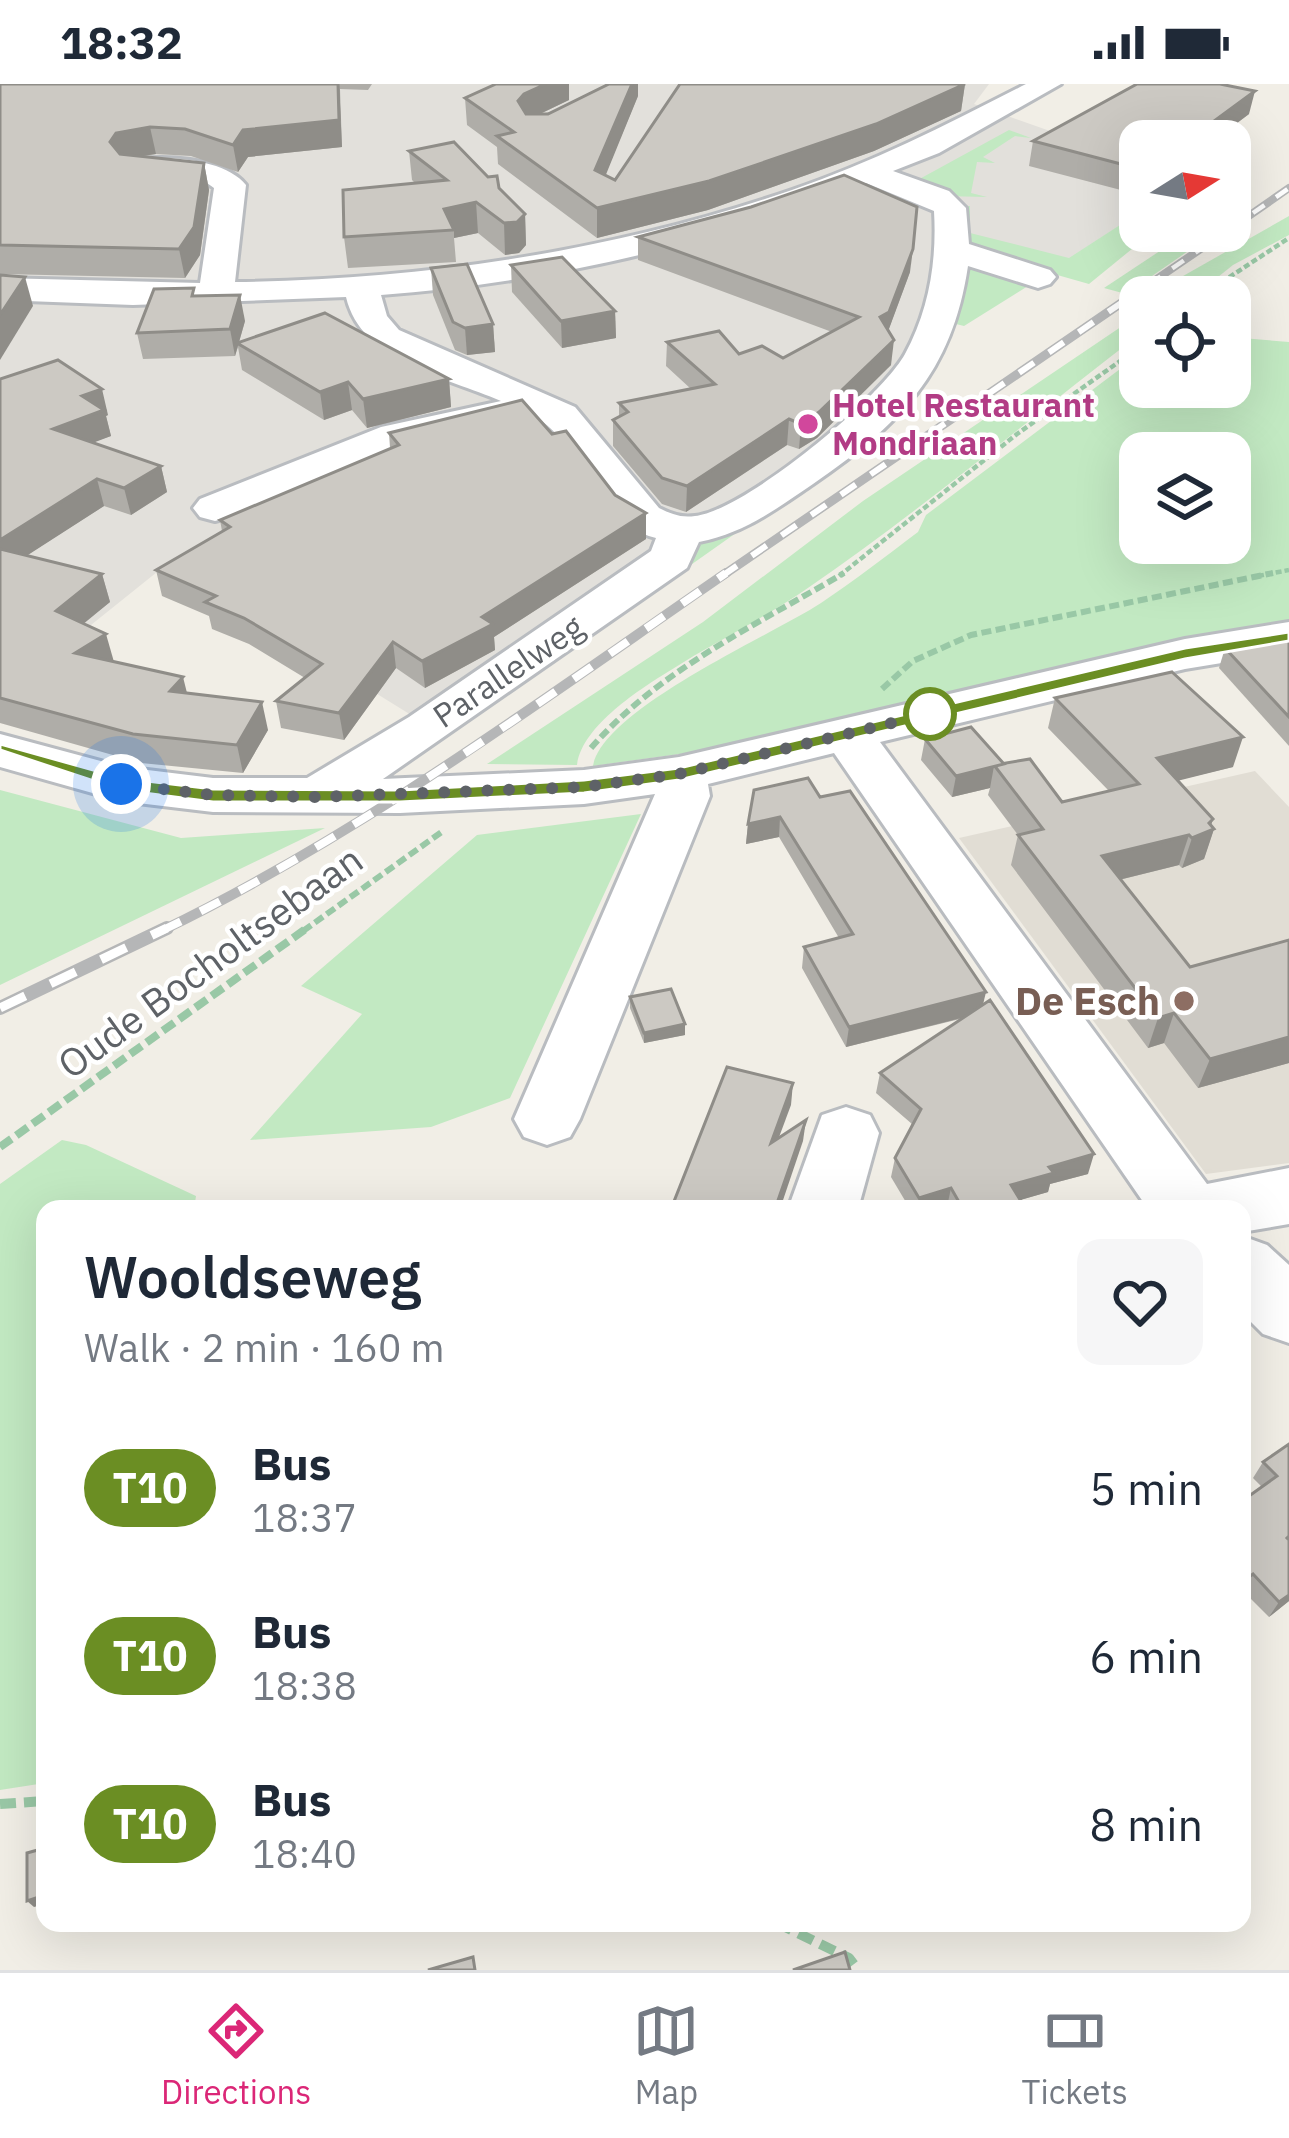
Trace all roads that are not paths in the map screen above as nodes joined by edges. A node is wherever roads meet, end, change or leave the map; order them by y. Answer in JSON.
{"nodes":[{"id":1,"x":1047,"y":84,"type":"edge"},
{"id":2,"x":988,"y":97,"type":"edge"},
{"id":3,"x":137,"y":169,"type":"edge"},
{"id":4,"x":871,"y":173,"type":"junction"},
{"id":5,"x":952,"y":250,"type":"junction"},
{"id":6,"x":1039,"y":277,"type":"dead end"},
{"id":7,"x":359,"y":284,"type":"junction"},
{"id":8,"x":0,"y":289,"type":"edge"},
{"id":9,"x":216,"y":292,"type":"junction"},
{"id":10,"x":542,"y":404,"type":"junction"},
{"id":11,"x":215,"y":508,"type":"dead end"},
{"id":12,"x":681,"y":530,"type":"junction"},
{"id":13,"x":1289,"y":637,"type":"edge"},
{"id":14,"x":860,"y":731,"type":"junction"},
{"id":15,"x":0,"y":750,"type":"edge"},
{"id":16,"x":681,"y":785,"type":"junction"},
{"id":17,"x":315,"y":797,"type":"junction"},
{"id":18,"x":547,"y":1119,"type":"dead end"},
{"id":19,"x":846,"y":1133,"type":"dead end"},
{"id":20,"x":1289,"y":1196,"type":"edge"},
{"id":21,"x":826,"y":1200,"type":"edge"},
{"id":22,"x":1180,"y":1200,"type":"edge"},
{"id":23,"x":1251,"y":1203,"type":"edge"},
{"id":24,"x":1251,"y":1275,"type":"edge"},
{"id":25,"x":1289,"y":1312,"type":"edge"}],
"edges":[{"from":1,"to":2,"type":"street"},
{"from":2,"to":4,"type":"street"},
{"from":3,"to":9,"type":"street"},
{"from":4,"to":5,"type":"street"},
{"from":4,"to":7,"type":"street"},
{"from":5,"to":6,"type":"street"},
{"from":5,"to":12,"type":"street"},
{"from":7,"to":9,"type":"street"},
{"from":7,"to":10,"type":"street"},
{"from":8,"to":9,"type":"street"},
{"from":10,"to":11,"type":"street"},
{"from":10,"to":12,"type":"street"},
{"from":12,"to":17,"type":"street","name":"Parallelweg"},
{"from":13,"to":14,"type":"street"},
{"from":14,"to":16,"type":"street"},
{"from":14,"to":22,"type":"street"},
{"from":15,"to":17,"type":"street"},
{"from":16,"to":17,"type":"street"},
{"from":16,"to":18,"type":"street"},
{"from":19,"to":21,"type":"street"},
{"from":20,"to":23,"type":"street"},
{"from":24,"to":25,"type":"street"}]}
